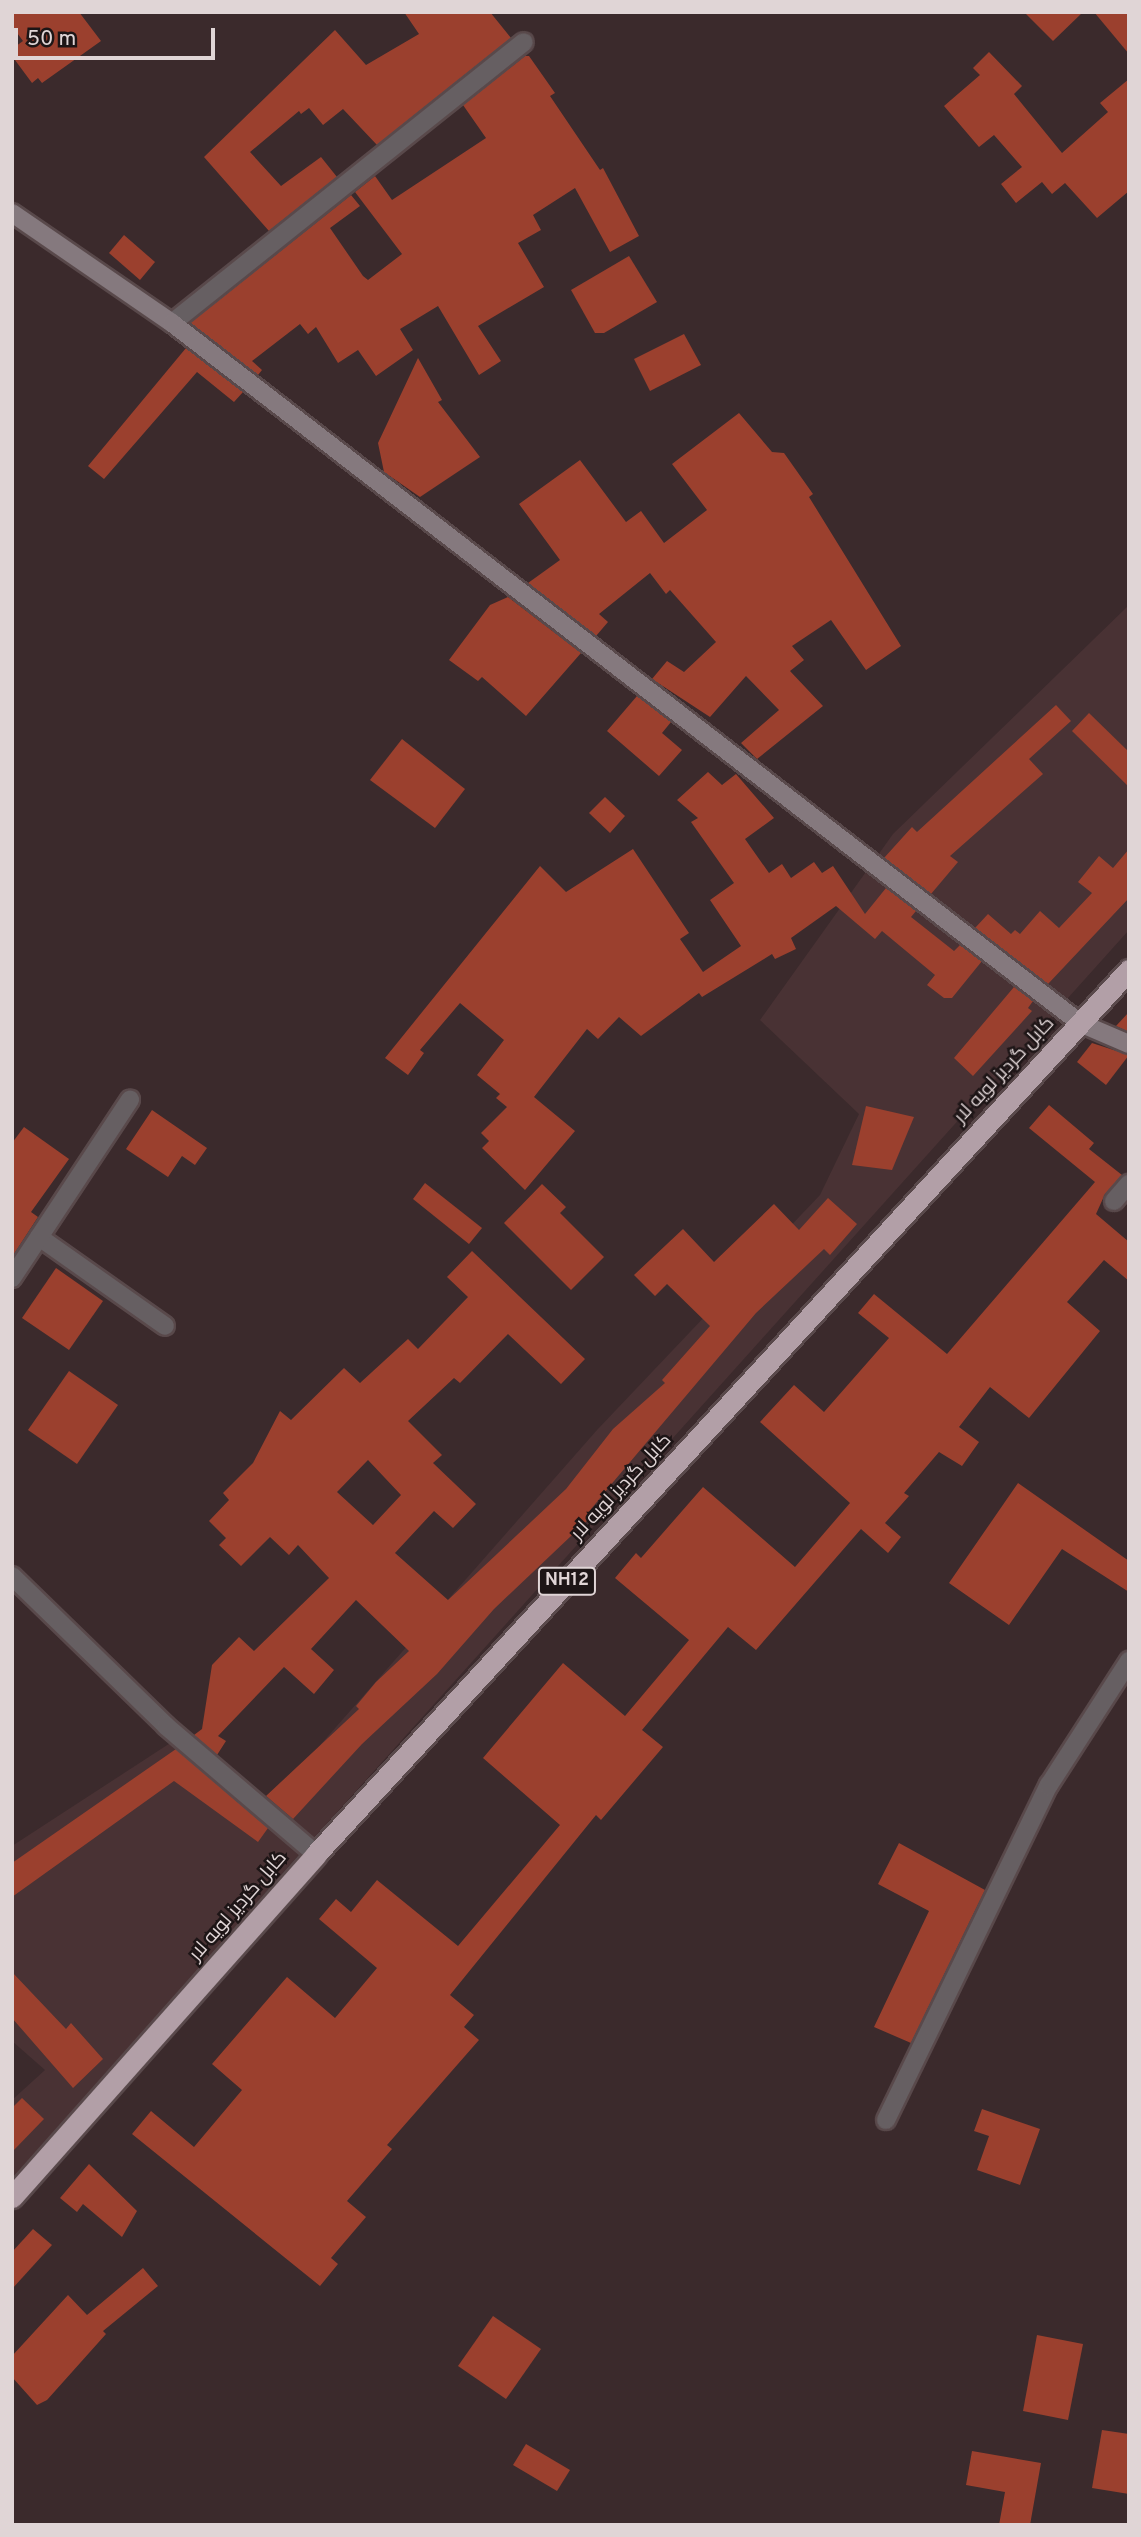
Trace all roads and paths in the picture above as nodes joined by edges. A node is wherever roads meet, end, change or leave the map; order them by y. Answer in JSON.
{"nodes":[{"id":1,"x":524,"y":42,"type":"dead end"},
{"id":2,"x":12,"y":213,"type":"edge"},
{"id":3,"x":172,"y":323,"type":"junction"},
{"id":4,"x":1129,"y":970,"type":"edge"},
{"id":5,"x":1080,"y":1023,"type":"junction"},
{"id":6,"x":1129,"y":1044,"type":"edge"},
{"id":7,"x":130,"y":1100,"type":"dead end"},
{"id":8,"x":1129,"y":1184,"type":"edge"},
{"id":9,"x":1114,"y":1201,"type":"dead end"},
{"id":10,"x":40,"y":1237,"type":"junction"},
{"id":11,"x":12,"y":1278,"type":"edge"},
{"id":12,"x":165,"y":1326,"type":"dead end"},
{"id":13,"x":12,"y":1576,"type":"edge"},
{"id":14,"x":1129,"y":1661,"type":"edge"},
{"id":15,"x":316,"y":1854,"type":"junction"},
{"id":16,"x":886,"y":2120,"type":"dead end"},
{"id":17,"x":12,"y":2197,"type":"edge"}],
"edges":[{"from":1,"to":3,"type":"street"},
{"from":2,"to":3,"type":"street"},
{"from":3,"to":5,"type":"street"},
{"from":4,"to":5,"type":"highway","name":"کابل گردیز لویه لار","number":"NH12"},
{"from":5,"to":6,"type":"street"},
{"from":5,"to":15,"type":"highway","name":"کابل گردیز لویه لار","number":"NH12"},
{"from":7,"to":10,"type":"street"},
{"from":8,"to":9,"type":"street"},
{"from":10,"to":11,"type":"street"},
{"from":10,"to":12,"type":"street"},
{"from":13,"to":15,"type":"street"},
{"from":14,"to":16,"type":"street"},
{"from":15,"to":17,"type":"highway","name":"کابل گردیز لویه لار","number":"NH12"}]}
